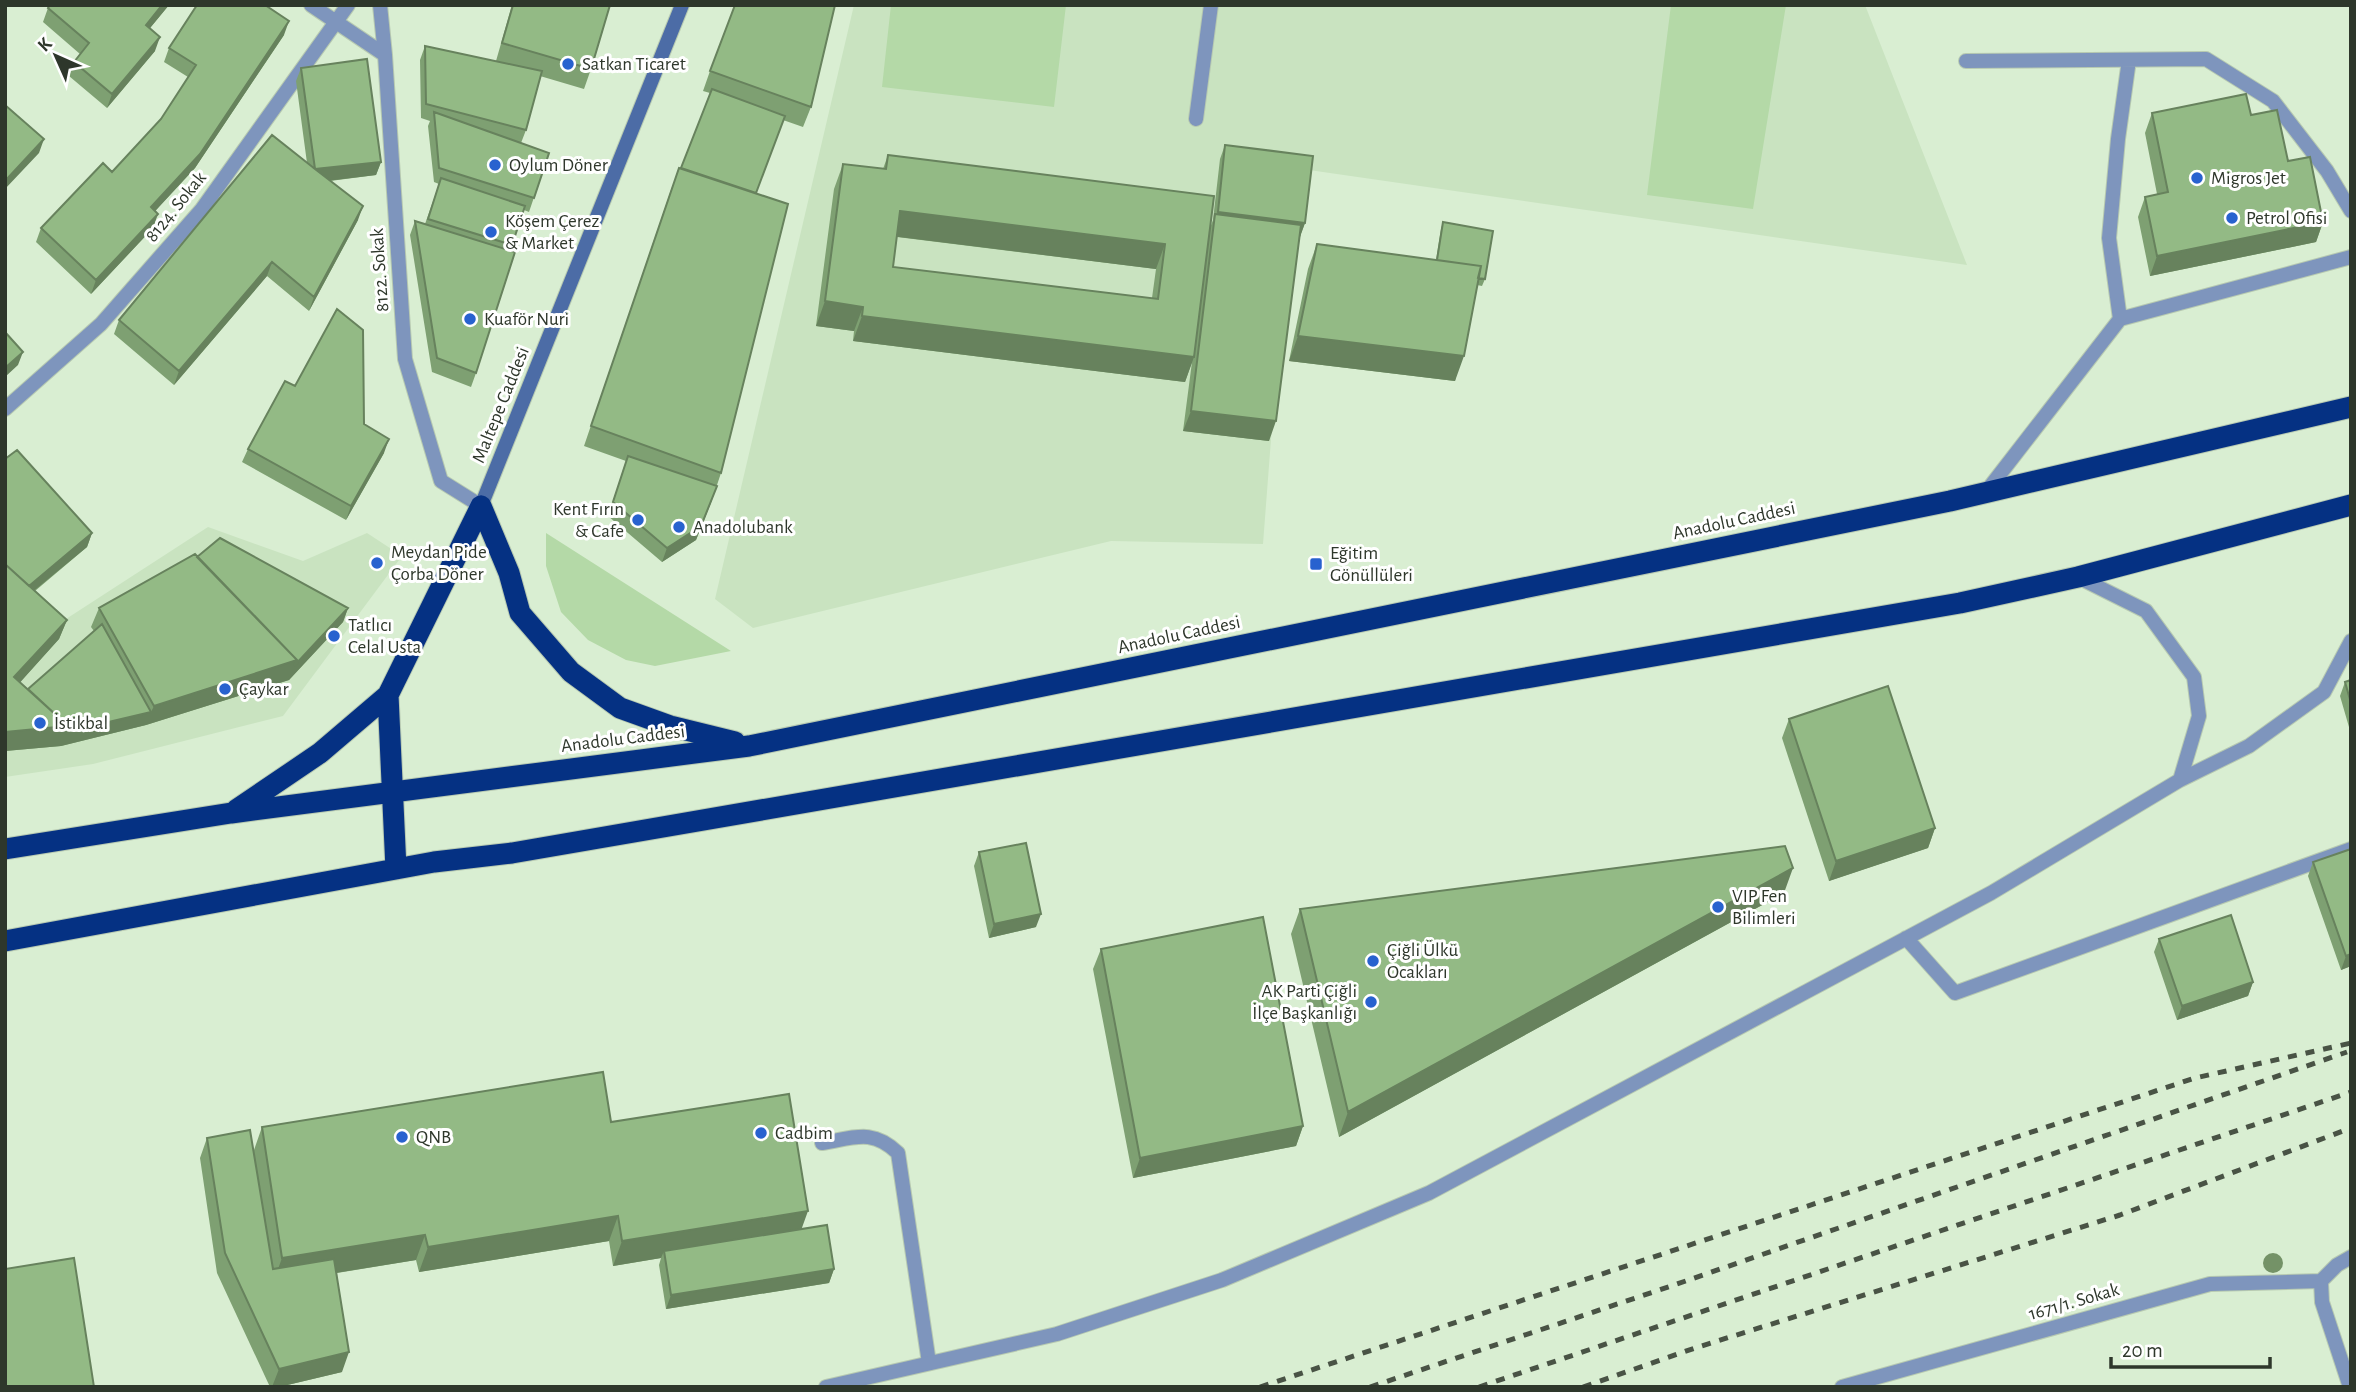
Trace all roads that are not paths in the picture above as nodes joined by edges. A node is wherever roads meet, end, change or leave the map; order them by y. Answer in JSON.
{"nodes":[{"id":1,"x":311,"y":5,"type":"edge"},
{"id":2,"x":348,"y":5,"type":"edge"},
{"id":3,"x":380,"y":5,"type":"edge"},
{"id":4,"x":682,"y":5,"type":"edge"},
{"id":5,"x":1211,"y":5,"type":"edge"},
{"id":6,"x":336,"y":22,"type":"junction"},
{"id":7,"x":385,"y":55,"type":"junction"},
{"id":8,"x":2129,"y":60,"type":"junction"},
{"id":9,"x":1966,"y":61,"type":"dead end"},
{"id":10,"x":1196,"y":119,"type":"dead end"},
{"id":11,"x":2351,"y":211,"type":"edge"},
{"id":12,"x":2351,"y":257,"type":"edge"},
{"id":13,"x":2120,"y":319,"type":"junction"},
{"id":14,"x":2351,"y":407,"type":"edge"},
{"id":15,"x":5,"y":409,"type":"edge"},
{"id":16,"x":1986,"y":492,"type":"junction"},
{"id":17,"x":2351,"y":505,"type":"edge"},
{"id":18,"x":481,"y":506,"type":"junction"},
{"id":19,"x":2078,"y":577,"type":"junction"},
{"id":20,"x":2351,"y":641,"type":"edge"},
{"id":21,"x":388,"y":695,"type":"junction"},
{"id":22,"x":749,"y":746,"type":"junction"},
{"id":23,"x":2180,"y":780,"type":"junction"},
{"id":24,"x":393,"y":792,"type":"junction"},
{"id":25,"x":231,"y":813,"type":"junction"},
{"id":26,"x":5,"y":849,"type":"edge"},
{"id":27,"x":2351,"y":849,"type":"edge"},
{"id":28,"x":396,"y":869,"type":"junction"},
{"id":29,"x":1906,"y":938,"type":"junction"},
{"id":30,"x":5,"y":941,"type":"edge"},
{"id":31,"x":822,"y":1143,"type":"dead end"},
{"id":32,"x":2351,"y":1257,"type":"edge"},
{"id":33,"x":2321,"y":1281,"type":"junction"},
{"id":34,"x":929,"y":1363,"type":"junction"},
{"id":35,"x":826,"y":1387,"type":"edge"},
{"id":36,"x":1842,"y":1387,"type":"edge"},
{"id":37,"x":2350,"y":1387,"type":"edge"}],
"edges":[{"from":1,"to":6,"type":"street"},
{"from":2,"to":6,"type":"street","name":"8124. Sokak"},
{"from":3,"to":7,"type":"street","name":"8122. Sokak"},
{"from":4,"to":18,"type":"street","name":"Maltepe Caddesi"},
{"from":5,"to":10,"type":"street"},
{"from":6,"to":7,"type":"street"},
{"from":6,"to":15,"type":"street","name":"8124. Sokak"},
{"from":7,"to":18,"type":"street","name":"8122. Sokak"},
{"from":8,"to":9,"type":"street"},
{"from":8,"to":11,"type":"street"},
{"from":8,"to":13,"type":"street"},
{"from":12,"to":13,"type":"street"},
{"from":13,"to":16,"type":"street"},
{"from":14,"to":16,"type":"highway","name":"Anadolu Caddesi"},
{"from":16,"to":22,"type":"highway","name":"Anadolu Caddesi"},
{"from":17,"to":19,"type":"highway"},
{"from":18,"to":21,"type":"highway"},
{"from":18,"to":22,"type":"highway"},
{"from":19,"to":23,"type":"street"},
{"from":19,"to":28,"type":"highway"},
{"from":20,"to":23,"type":"street"},
{"from":21,"to":24,"type":"highway"},
{"from":21,"to":25,"type":"highway"},
{"from":22,"to":24,"type":"highway","name":"Anadolu Caddesi"},
{"from":23,"to":29,"type":"street"},
{"from":24,"to":25,"type":"highway","name":"Anadolu Caddesi"},
{"from":24,"to":28,"type":"highway"},
{"from":25,"to":26,"type":"highway","name":"Anadolu Caddesi"},
{"from":27,"to":29,"type":"street"},
{"from":28,"to":30,"type":"highway"},
{"from":29,"to":34,"type":"street"},
{"from":31,"to":34,"type":"street"},
{"from":32,"to":33,"type":"street"},
{"from":33,"to":36,"type":"street","name":"1671/1. Sokak"},
{"from":33,"to":37,"type":"street"},
{"from":34,"to":35,"type":"street"}]}
